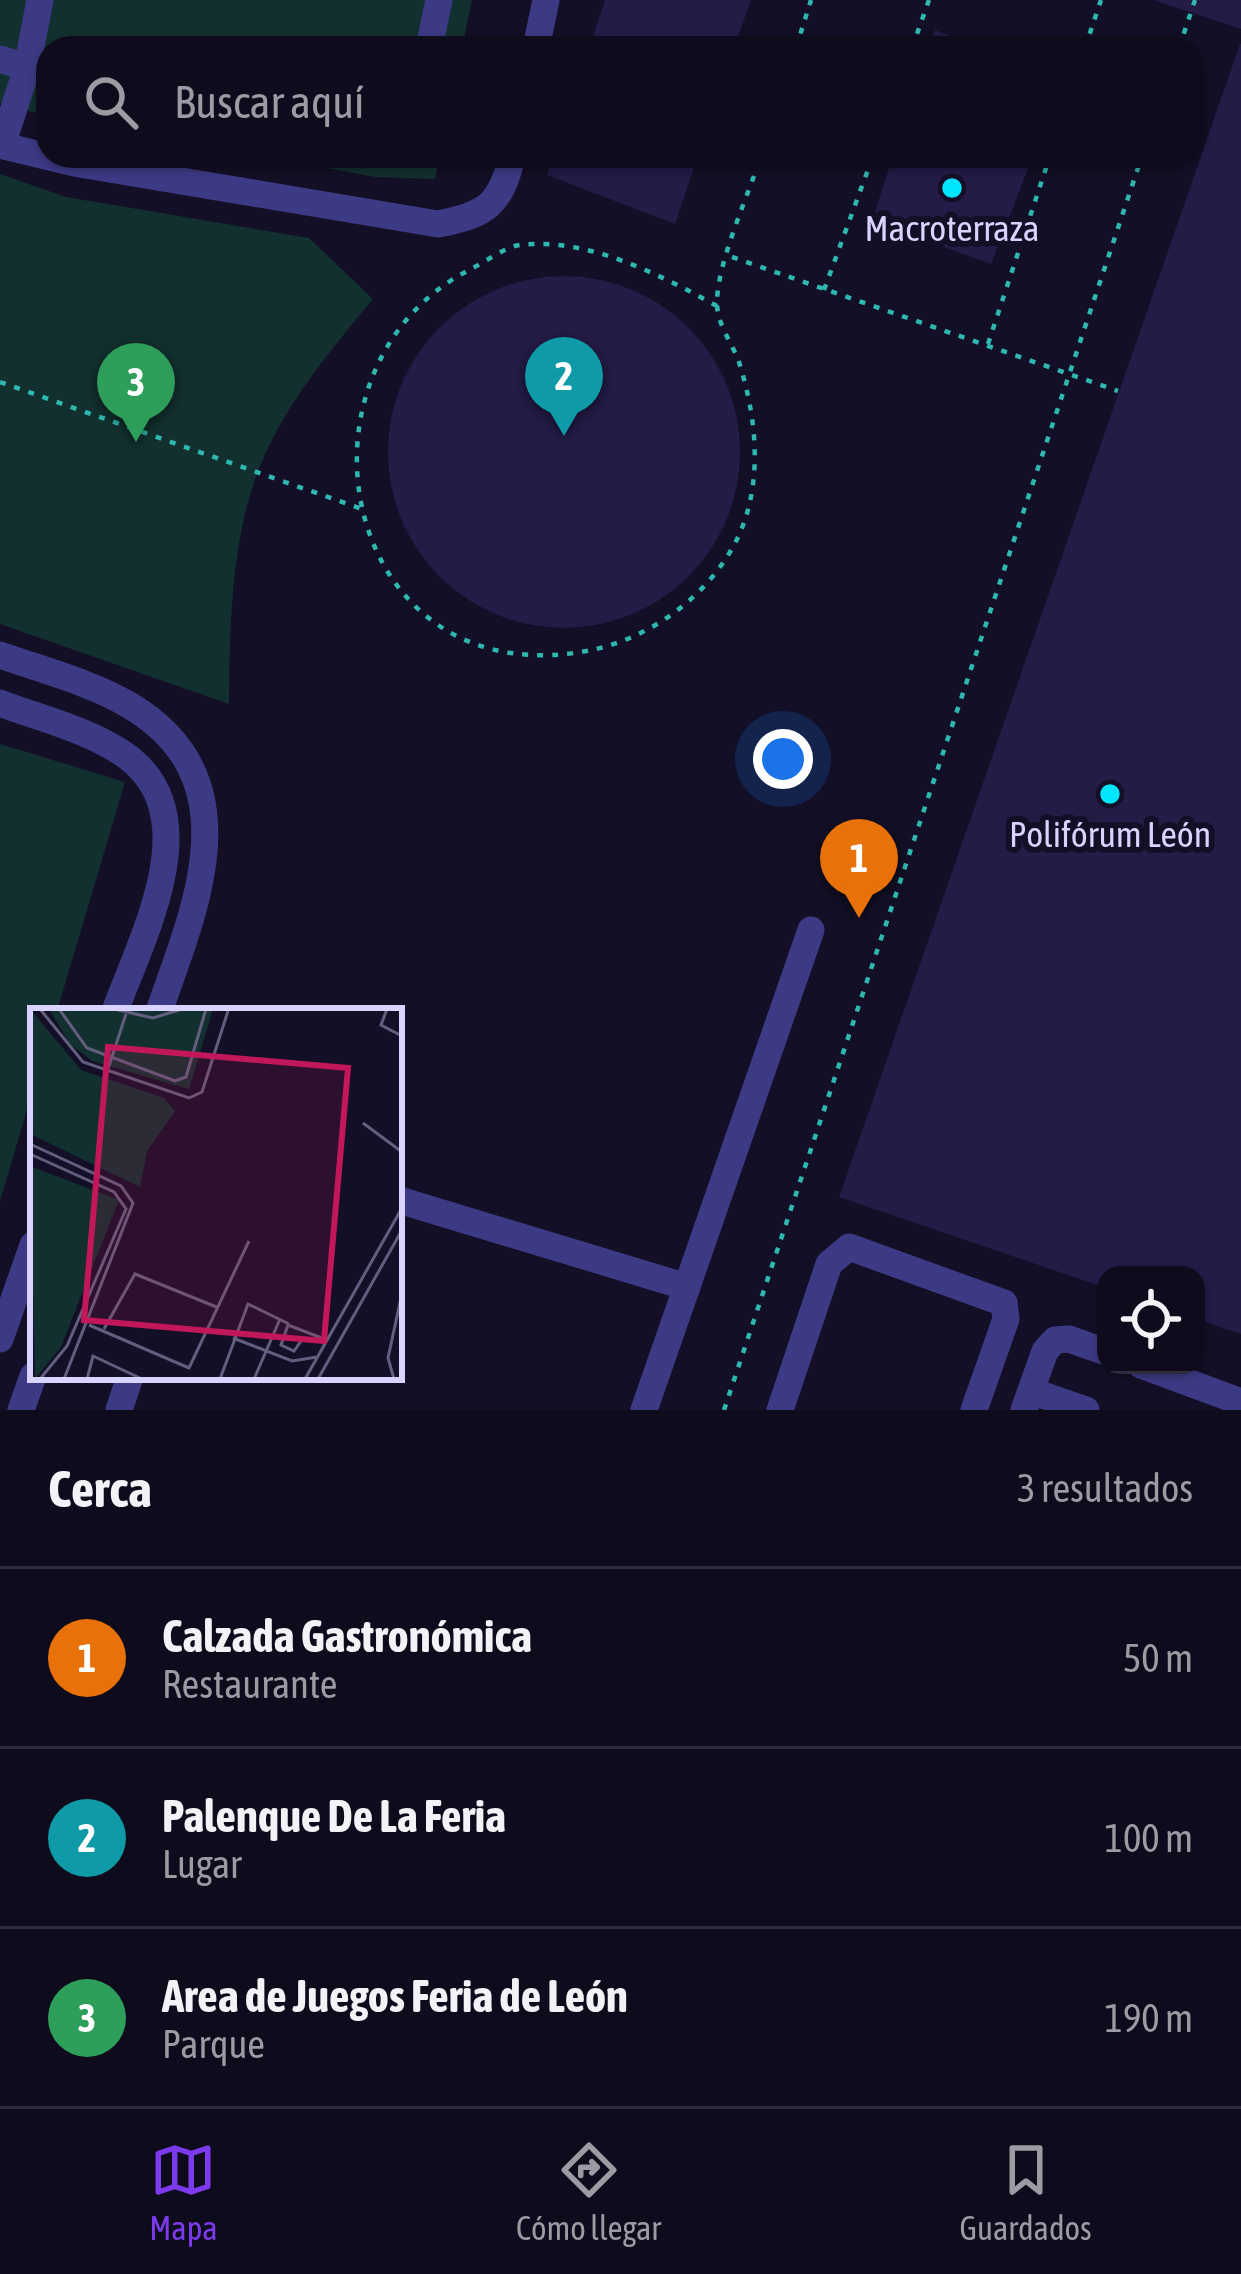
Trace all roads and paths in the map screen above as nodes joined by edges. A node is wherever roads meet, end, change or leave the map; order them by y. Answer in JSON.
{"nodes":[{"id":1,"x":40,"y":0,"type":"edge"},
{"id":2,"x":439,"y":0,"type":"edge"},
{"id":3,"x":546,"y":0,"type":"edge"},
{"id":4,"x":811,"y":0,"type":"edge"},
{"id":5,"x":929,"y":0,"type":"edge"},
{"id":6,"x":1101,"y":0,"type":"edge"},
{"id":7,"x":1195,"y":0,"type":"edge"},
{"id":8,"x":432,"y":36,"type":"edge"},
{"id":9,"x":538,"y":36,"type":"edge"},
{"id":10,"x":800,"y":36,"type":"edge"},
{"id":11,"x":916,"y":36,"type":"edge"},
{"id":12,"x":1089,"y":36,"type":"edge"},
{"id":13,"x":1183,"y":36,"type":"edge"},
{"id":14,"x":25,"y":67,"type":"edge"},
{"id":15,"x":1,"y":145,"type":"edge"},
{"id":16,"x":36,"y":151,"type":"edge"},
{"id":17,"x":128,"y":168,"type":"edge"},
{"id":18,"x":509,"y":168,"type":"edge"},
{"id":19,"x":757,"y":168,"type":"edge"},
{"id":20,"x":869,"y":168,"type":"edge"},
{"id":21,"x":1046,"y":168,"type":"edge"},
{"id":22,"x":1138,"y":168,"type":"edge"},
{"id":23,"x":729,"y":256,"type":"junction"},
{"id":24,"x":824,"y":290,"type":"junction"},
{"id":25,"x":717,"y":306,"type":"junction"},
{"id":26,"x":987,"y":346,"type":"junction"},
{"id":27,"x":1067,"y":374,"type":"junction"},
{"id":28,"x":0,"y":382,"type":"edge"},
{"id":29,"x":1118,"y":391,"type":"dead end"},
{"id":30,"x":364,"y":510,"type":"junction"},
{"id":31,"x":0,"y":655,"type":"edge"},
{"id":32,"x":0,"y":703,"type":"edge"},
{"id":33,"x":811,"y":930,"type":"dead end"},
{"id":34,"x":117,"y":1008,"type":"edge"},
{"id":35,"x":160,"y":1008,"type":"edge"},
{"id":36,"x":402,"y":1201,"type":"edge"},
{"id":37,"x":30,"y":1254,"type":"edge"},
{"id":38,"x":687,"y":1287,"type":"junction"},
{"id":39,"x":1006,"y":1319,"type":"junction"},
{"id":40,"x":0,"y":1339,"type":"edge"},
{"id":41,"x":1054,"y":1340,"type":"junction"},
{"id":42,"x":1097,"y":1349,"type":"edge"},
{"id":43,"x":1166,"y":1374,"type":"edge"},
{"id":44,"x":32,"y":1380,"type":"edge"},
{"id":45,"x":129,"y":1380,"type":"edge"},
{"id":46,"x":1027,"y":1400,"type":"edge"},
{"id":47,"x":1241,"y":1402,"type":"edge"},
{"id":48,"x":21,"y":1410,"type":"edge"},
{"id":49,"x":118,"y":1410,"type":"edge"},
{"id":50,"x":644,"y":1410,"type":"edge"},
{"id":51,"x":724,"y":1410,"type":"edge"},
{"id":52,"x":780,"y":1410,"type":"edge"},
{"id":53,"x":974,"y":1410,"type":"edge"},
{"id":54,"x":1086,"y":1410,"type":"edge"}],
"edges":[{"from":1,"to":14,"type":"street"},
{"from":2,"to":8,"type":"street"},
{"from":3,"to":9,"type":"street"},
{"from":4,"to":10,"type":"path"},
{"from":5,"to":11,"type":"path"},
{"from":6,"to":12,"type":"path"},
{"from":7,"to":13,"type":"path"},
{"from":14,"to":15,"type":"street"},
{"from":15,"to":16,"type":"street"},
{"from":17,"to":18,"type":"street"},
{"from":19,"to":23,"type":"path"},
{"from":20,"to":24,"type":"path"},
{"from":21,"to":26,"type":"path"},
{"from":22,"to":27,"type":"path"},
{"from":23,"to":24,"type":"path"},
{"from":23,"to":25,"type":"path"},
{"from":24,"to":26,"type":"path"},
{"from":25,"to":30,"type":"path"},
{"from":25,"to":30,"type":"path"},
{"from":26,"to":27,"type":"path"},
{"from":27,"to":29,"type":"path"},
{"from":27,"to":51,"type":"path"},
{"from":28,"to":30,"type":"path"},
{"from":31,"to":35,"type":"street"},
{"from":32,"to":34,"type":"street"},
{"from":33,"to":38,"type":"street"},
{"from":36,"to":38,"type":"street"},
{"from":37,"to":40,"type":"street"},
{"from":38,"to":50,"type":"street"},
{"from":39,"to":41,"type":"street"},
{"from":39,"to":52,"type":"street"},
{"from":39,"to":53,"type":"street"},
{"from":41,"to":42,"type":"street"},
{"from":41,"to":46,"type":"street"},
{"from":43,"to":47,"type":"street"},
{"from":44,"to":48,"type":"street"},
{"from":45,"to":49,"type":"street"},
{"from":46,"to":54,"type":"street"}]}
